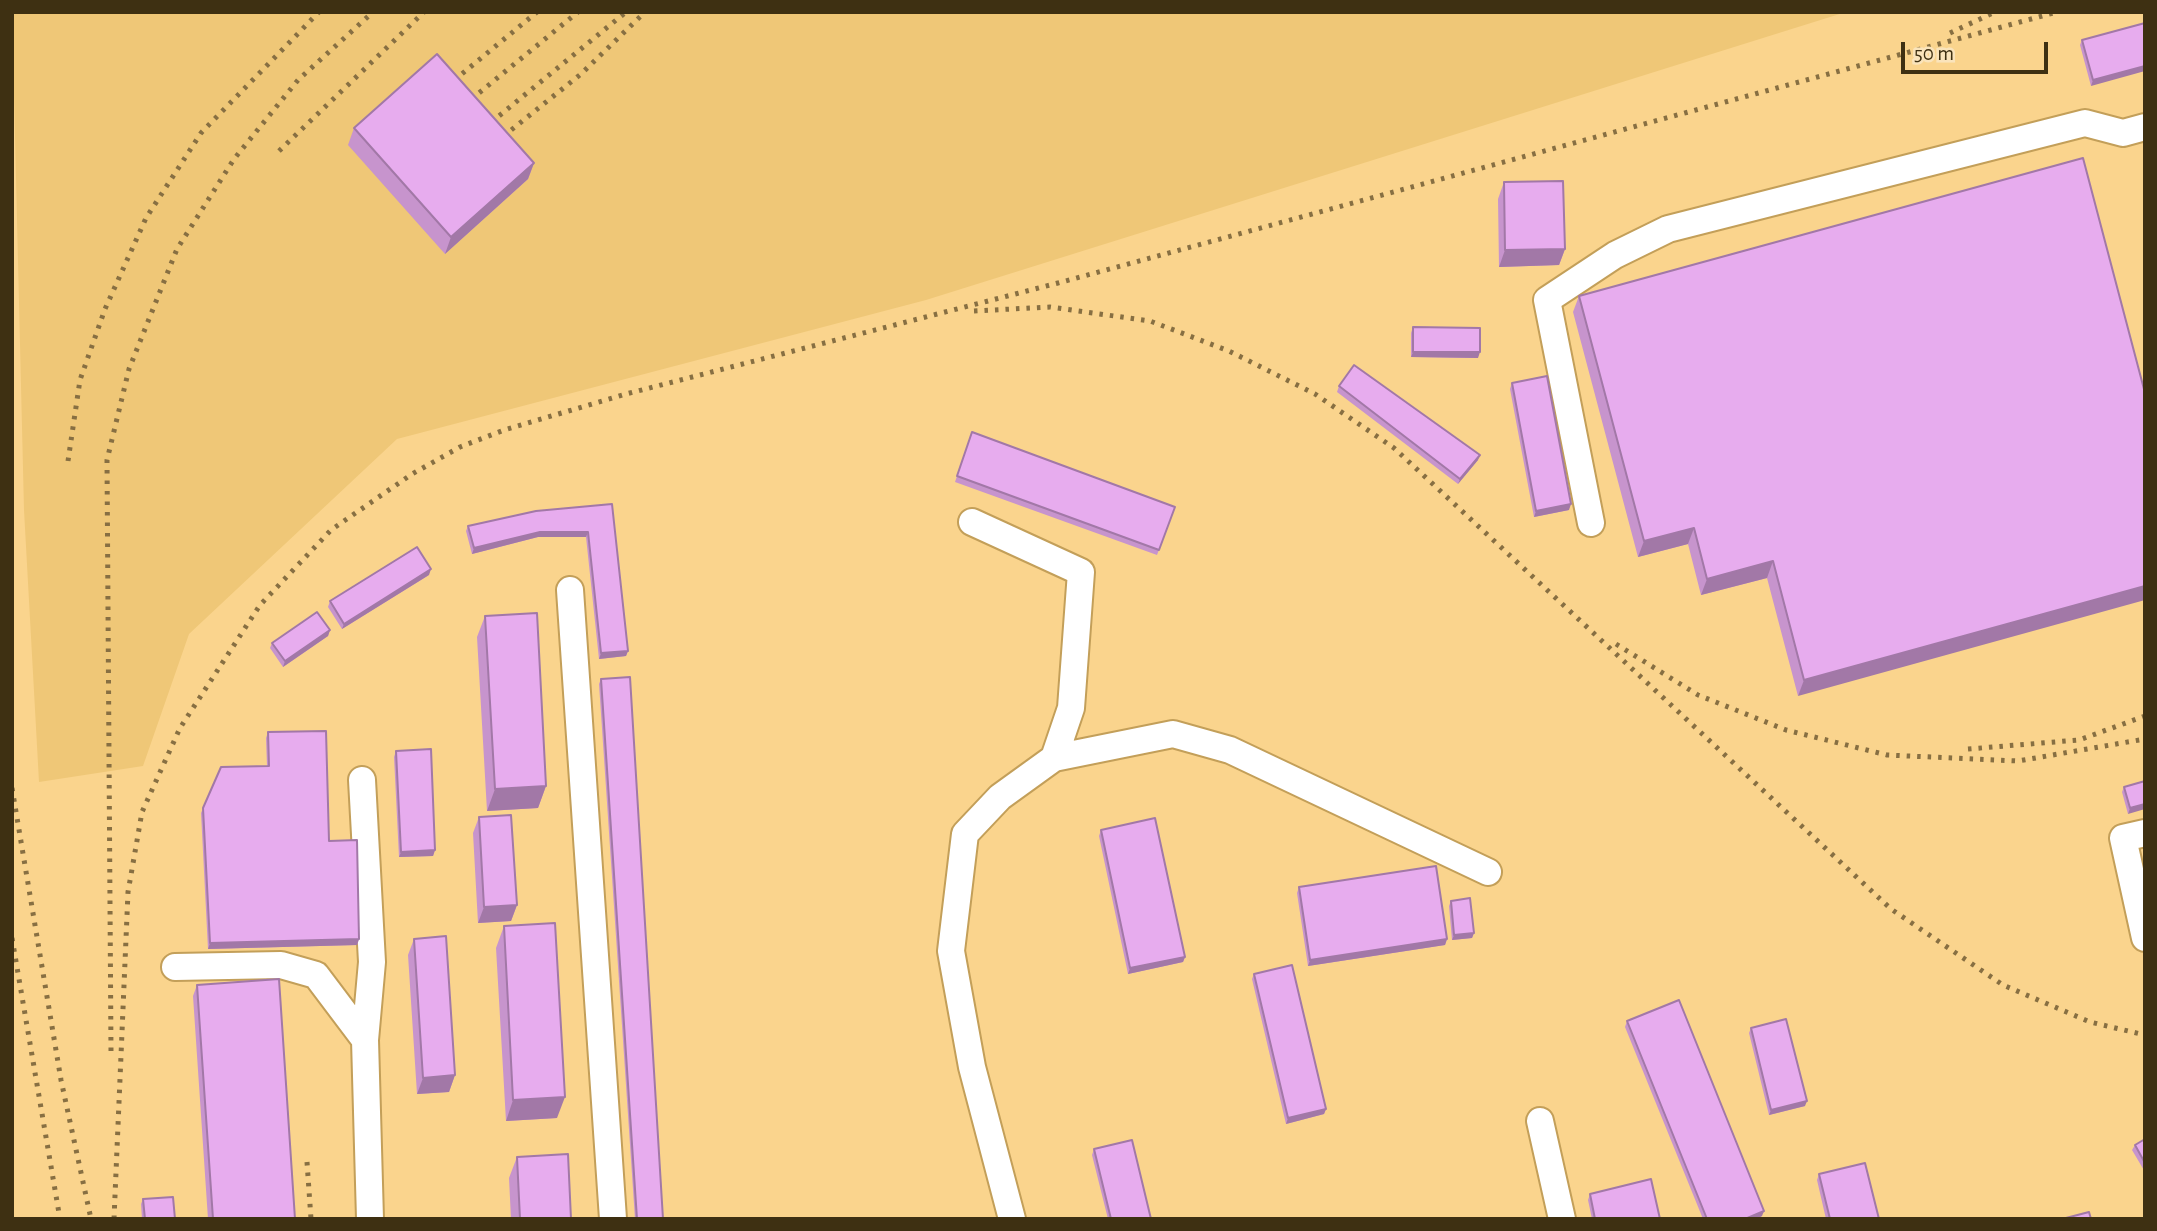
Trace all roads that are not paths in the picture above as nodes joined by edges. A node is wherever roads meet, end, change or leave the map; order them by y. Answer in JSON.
{"nodes":[{"id":1,"x":2145,"y":127,"type":"edge"},
{"id":2,"x":972,"y":522,"type":"dead end"},
{"id":3,"x":1591,"y":523,"type":"dead end"},
{"id":4,"x":570,"y":590,"type":"dead end"},
{"id":5,"x":1054,"y":758,"type":"junction"},
{"id":6,"x":362,"y":780,"type":"dead end"},
{"id":7,"x":2145,"y":833,"type":"edge"},
{"id":8,"x":1489,"y":872,"type":"dead end"},
{"id":9,"x":2145,"y":938,"type":"edge"},
{"id":10,"x":175,"y":967,"type":"dead end"},
{"id":11,"x":365,"y":1040,"type":"junction"},
{"id":12,"x":1540,"y":1121,"type":"dead end"},
{"id":13,"x":370,"y":1219,"type":"edge"},
{"id":14,"x":613,"y":1219,"type":"edge"},
{"id":15,"x":1012,"y":1219,"type":"edge"},
{"id":16,"x":1562,"y":1219,"type":"edge"}],
"edges":[{"from":1,"to":3,"type":"lane"},
{"from":2,"to":5,"type":"lane"},
{"from":4,"to":14,"type":"lane"},
{"from":5,"to":8,"type":"lane"},
{"from":5,"to":15,"type":"lane"},
{"from":6,"to":11,"type":"lane"},
{"from":7,"to":9,"type":"lane"},
{"from":10,"to":11,"type":"lane"},
{"from":11,"to":13,"type":"lane"},
{"from":12,"to":16,"type":"lane"}]}
